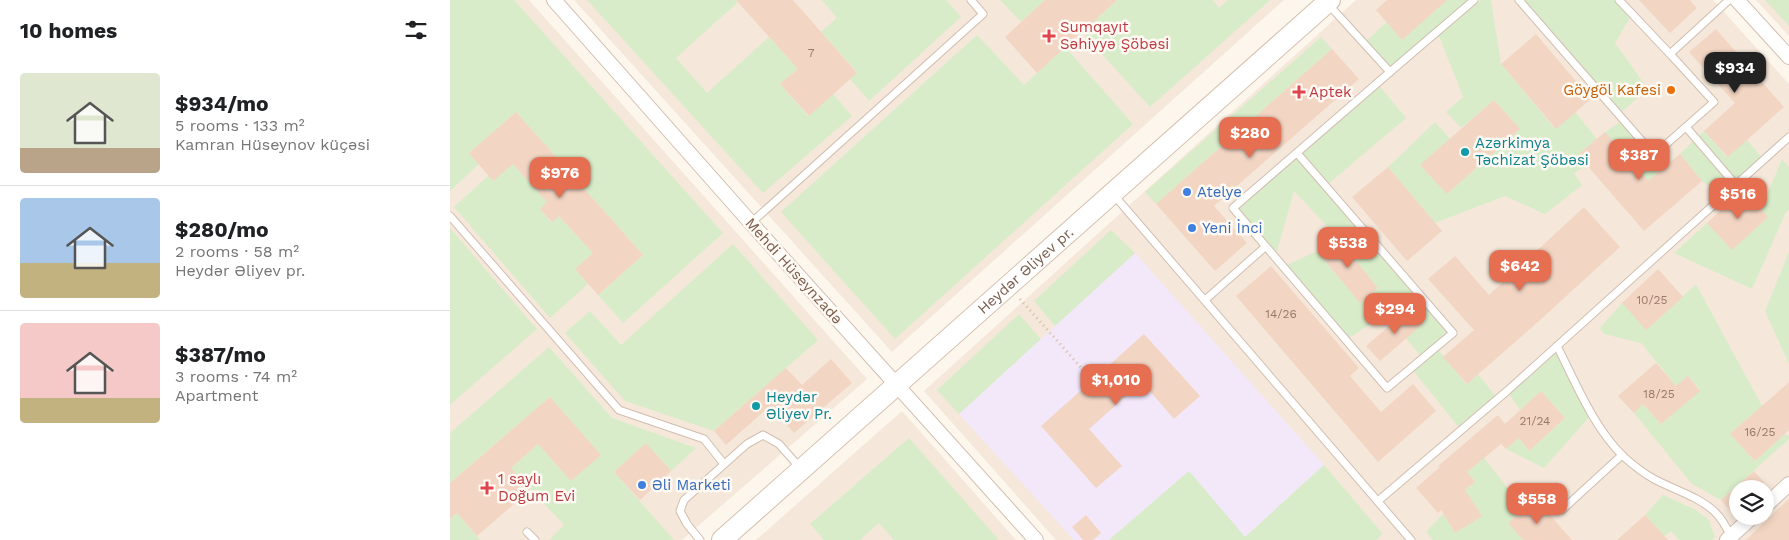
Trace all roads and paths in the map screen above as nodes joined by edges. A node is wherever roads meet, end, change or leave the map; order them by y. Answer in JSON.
{"nodes":[{"id":1,"x":554,"y":0,"type":"edge"},
{"id":2,"x":971,"y":0,"type":"edge"},
{"id":3,"x":1474,"y":0,"type":"edge"},
{"id":4,"x":1519,"y":0,"type":"edge"},
{"id":5,"x":1619,"y":0,"type":"edge"},
{"id":6,"x":1729,"y":0,"type":"edge"},
{"id":7,"x":1737,"y":0,"type":"edge"},
{"id":8,"x":1328,"y":1,"type":"edge"},
{"id":9,"x":1670,"y":54,"type":"junction"},
{"id":10,"x":1789,"y":58,"type":"edge"},
{"id":11,"x":1390,"y":72,"type":"junction"},
{"id":12,"x":1686,"y":127,"type":"junction"},
{"id":13,"x":1789,"y":137,"type":"edge"},
{"id":14,"x":1297,"y":152,"type":"junction"},
{"id":15,"x":1735,"y":184,"type":"junction"},
{"id":16,"x":1112,"y":193,"type":"junction"},
{"id":17,"x":450,"y":216,"type":"edge"},
{"id":18,"x":751,"y":223,"type":"junction"},
{"id":19,"x":1265,"y":247,"type":"junction"},
{"id":20,"x":1008,"y":286,"type":"junction"},
{"id":21,"x":1205,"y":300,"type":"junction"},
{"id":22,"x":1557,"y":346,"type":"junction"},
{"id":23,"x":1092,"y":380,"type":"dead end"},
{"id":24,"x":896,"y":385,"type":"junction"},
{"id":25,"x":1622,"y":455,"type":"junction"},
{"id":26,"x":724,"y":464,"type":"junction"},
{"id":27,"x":801,"y":470,"type":"junction"},
{"id":28,"x":1789,"y":484,"type":"edge"},
{"id":29,"x":1774,"y":498,"type":"edge"},
{"id":30,"x":1378,"y":501,"type":"junction"},
{"id":31,"x":1562,"y":510,"type":"dead end"},
{"id":32,"x":1744,"y":525,"type":"edge"},
{"id":33,"x":527,"y":532,"type":"dead end"},
{"id":34,"x":1730,"y":539,"type":"edge"},
{"id":35,"x":535,"y":540,"type":"edge"},
{"id":36,"x":700,"y":540,"type":"edge"},
{"id":37,"x":722,"y":540,"type":"edge"},
{"id":38,"x":1036,"y":540,"type":"edge"},
{"id":39,"x":1411,"y":540,"type":"edge"}],
"edges":[{"from":1,"to":18,"type":"street","name":"Mehdi Hüseynzadə"},
{"from":2,"to":18,"type":"lane"},
{"from":3,"to":11,"type":"lane"},
{"from":4,"to":12,"type":"lane"},
{"from":5,"to":9,"type":"lane"},
{"from":6,"to":9,"type":"lane"},
{"from":7,"to":10,"type":"street"},
{"from":8,"to":11,"type":"lane"},
{"from":8,"to":16,"type":"main road","name":"Heydər Əliyev pr."},
{"from":9,"to":12,"type":"lane"},
{"from":11,"to":14,"type":"lane"},
{"from":12,"to":15,"type":"lane"},
{"from":13,"to":15,"type":"lane"},
{"from":14,"to":19,"type":"lane"},
{"from":14,"to":19,"type":"lane"},
{"from":15,"to":22,"type":"lane"},
{"from":16,"to":20,"type":"main road","name":"Heydər Əliyev pr."},
{"from":16,"to":21,"type":"lane"},
{"from":17,"to":26,"type":"lane"},
{"from":18,"to":24,"type":"street","name":"Mehdi Hüseynzadə"},
{"from":19,"to":21,"type":"lane"},
{"from":20,"to":23,"type":"path"},
{"from":20,"to":24,"type":"main road","name":"Heydər Əliyev pr."},
{"from":21,"to":30,"type":"lane"},
{"from":22,"to":25,"type":"lane"},
{"from":22,"to":30,"type":"lane"},
{"from":24,"to":27,"type":"main road","name":"Heydər Əliyev pr."},
{"from":24,"to":38,"type":"street","name":"Mehdi Hüseynzadə"},
{"from":25,"to":31,"type":"lane"},
{"from":25,"to":34,"type":"lane"},
{"from":26,"to":27,"type":"lane"},
{"from":26,"to":36,"type":"lane"},
{"from":27,"to":37,"type":"main road","name":"Heydər Əliyev pr."},
{"from":28,"to":29,"type":"street"},
{"from":30,"to":39,"type":"lane"},
{"from":32,"to":34,"type":"street"},
{"from":33,"to":35,"type":"lane"}]}
